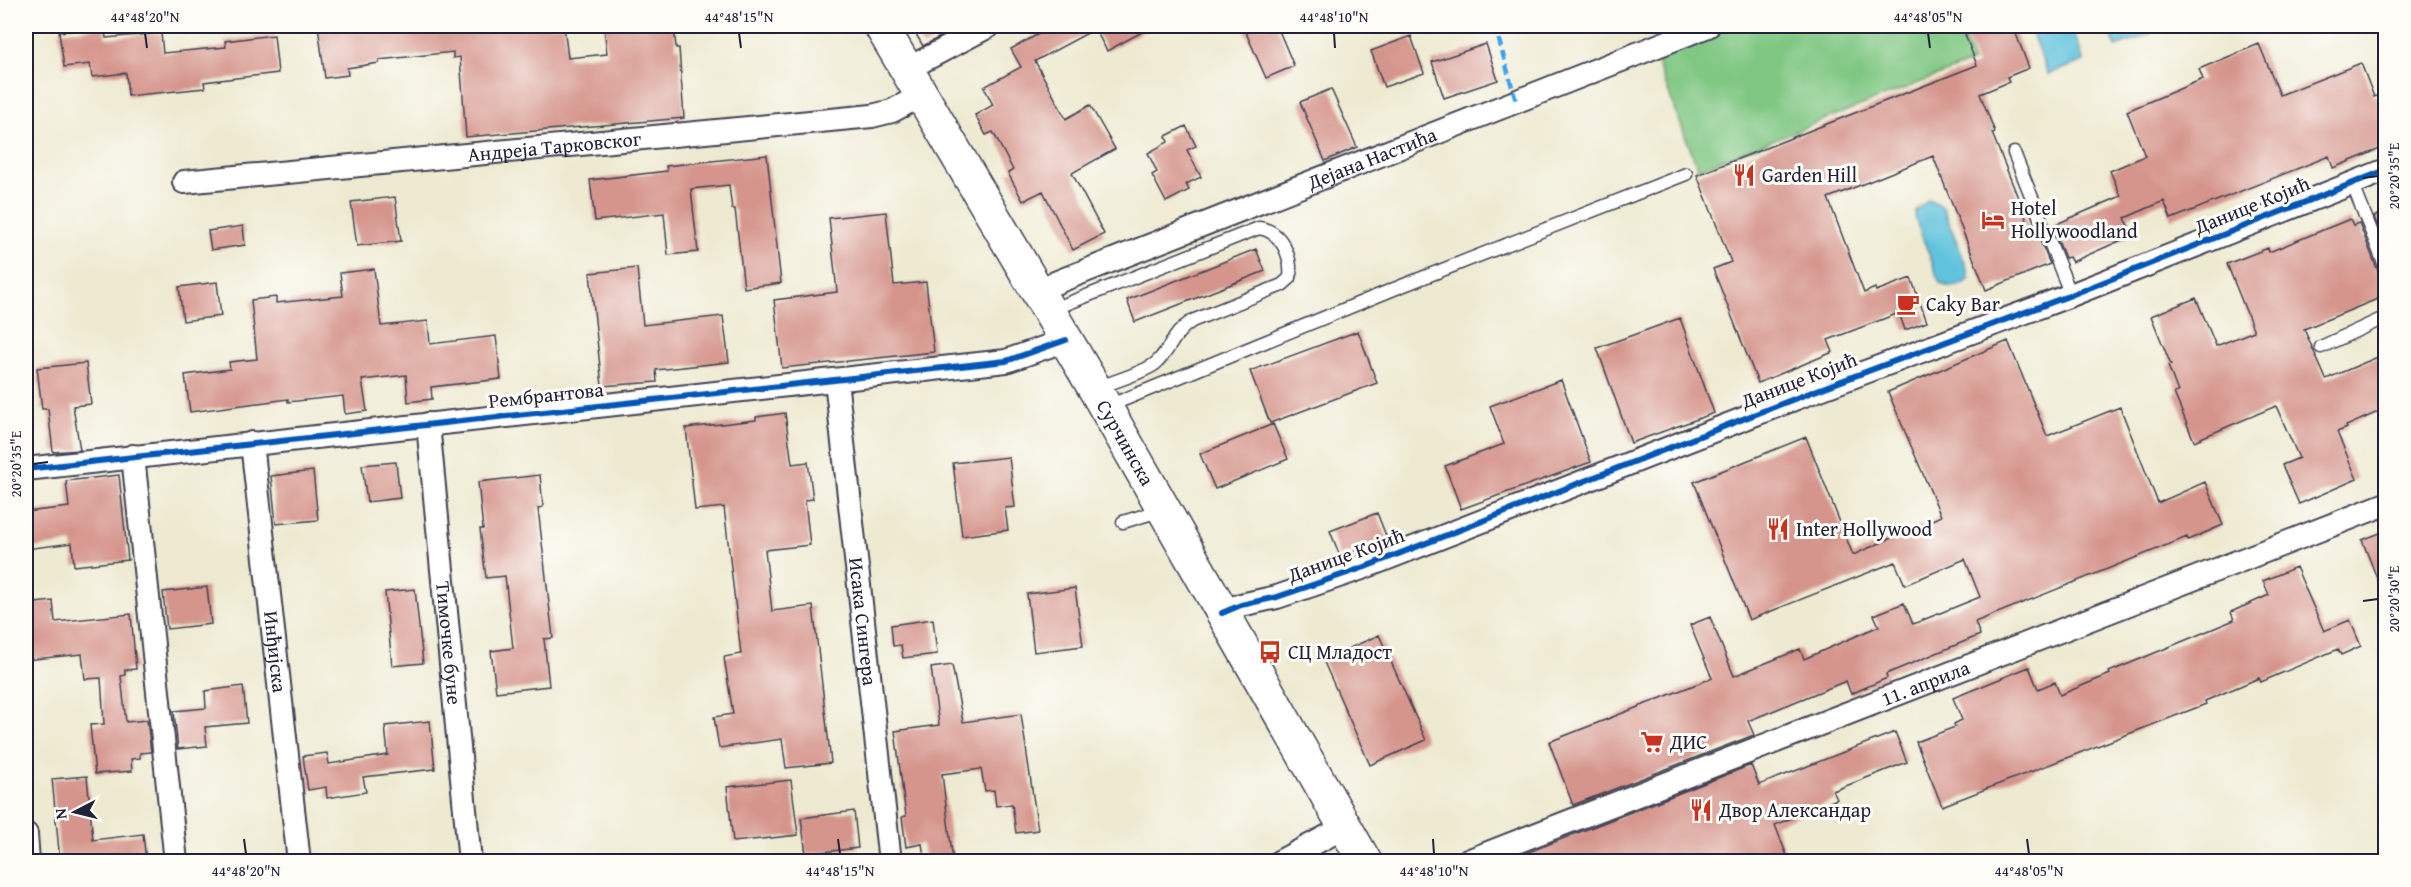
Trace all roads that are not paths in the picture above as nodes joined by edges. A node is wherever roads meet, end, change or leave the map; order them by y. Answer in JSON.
{"nodes":[{"id":1,"x":881,"y":26,"type":"edge"},
{"id":2,"x":990,"y":26,"type":"edge"},
{"id":3,"x":1708,"y":26,"type":"edge"},
{"id":4,"x":914,"y":82,"type":"junction"},
{"id":5,"x":2014,"y":153,"type":"dead end"},
{"id":6,"x":2385,"y":170,"type":"edge"},
{"id":7,"x":1686,"y":174,"type":"dead end"},
{"id":8,"x":184,"y":182,"type":"dead end"},
{"id":9,"x":2352,"y":183,"type":"junction"},
{"id":10,"x":2385,"y":268,"type":"edge"},
{"id":11,"x":2071,"y":295,"type":"junction"},
{"id":12,"x":1043,"y":300,"type":"junction"},
{"id":13,"x":2385,"y":317,"type":"edge"},
{"id":14,"x":1066,"y":340,"type":"junction"},
{"id":15,"x":2321,"y":347,"type":"dead end"},
{"id":16,"x":836,"y":380,"type":"junction"},
{"id":17,"x":1100,"y":398,"type":"junction"},
{"id":18,"x":428,"y":424,"type":"junction"},
{"id":19,"x":252,"y":443,"type":"junction"},
{"id":20,"x":133,"y":456,"type":"junction"},
{"id":21,"x":26,"y":468,"type":"edge"},
{"id":22,"x":2385,"y":504,"type":"edge"},
{"id":23,"x":1164,"y":510,"type":"junction"},
{"id":24,"x":1123,"y":522,"type":"dead end"},
{"id":25,"x":1222,"y":613,"type":"junction"},
{"id":26,"x":1345,"y":827,"type":"junction"},
{"id":27,"x":26,"y":834,"type":"edge"},
{"id":28,"x":28,"y":861,"type":"edge"},
{"id":29,"x":176,"y":861,"type":"edge"},
{"id":30,"x":299,"y":861,"type":"edge"},
{"id":31,"x":470,"y":861,"type":"edge"},
{"id":32,"x":890,"y":861,"type":"edge"},
{"id":33,"x":1279,"y":861,"type":"edge"},
{"id":34,"x":1365,"y":861,"type":"edge"},
{"id":35,"x":1465,"y":861,"type":"edge"}],
"edges":[{"from":1,"to":4,"type":"main road","name":"Сурчинска"},
{"from":2,"to":4,"type":"street","name":"Андреја Тарковског"},
{"from":3,"to":12,"type":"street","name":"Дејана Настића"},
{"from":4,"to":8,"type":"street","name":"Андреја Тарковског"},
{"from":4,"to":12,"type":"main road","name":"Сурчинска"},
{"from":5,"to":11,"type":"lane"},
{"from":6,"to":9,"type":"street","name":"Данице Којић"},
{"from":7,"to":17,"type":"lane"},
{"from":9,"to":10,"type":"lane"},
{"from":9,"to":11,"type":"street","name":"Данице Којић"},
{"from":11,"to":25,"type":"street","name":"Данице Којић"},
{"from":12,"to":14,"type":"main road","name":"Сурчинска"},
{"from":12,"to":17,"type":"lane"},
{"from":13,"to":15,"type":"lane"},
{"from":14,"to":16,"type":"street","name":"Рембрантова"},
{"from":14,"to":17,"type":"main road","name":"Сурчинска"},
{"from":16,"to":18,"type":"street","name":"Рембрантова"},
{"from":16,"to":32,"type":"street","name":"Исака Сингера"},
{"from":17,"to":23,"type":"main road","name":"Сурчинска"},
{"from":18,"to":19,"type":"street","name":"Рембрантова"},
{"from":18,"to":31,"type":"street","name":"Тимочке буне"},
{"from":19,"to":20,"type":"street","name":"Рембрантова"},
{"from":19,"to":30,"type":"street","name":"Инђијска"},
{"from":20,"to":21,"type":"street","name":"Рембрантова"},
{"from":20,"to":29,"type":"street"},
{"from":22,"to":35,"type":"street","name":"11. априла"},
{"from":23,"to":24,"type":"lane"},
{"from":23,"to":25,"type":"main road","name":"Сурчинска"},
{"from":25,"to":26,"type":"main road","name":"Сурчинска"},
{"from":26,"to":33,"type":"street"},
{"from":26,"to":34,"type":"main road","name":"Сурчинска"},
{"from":27,"to":28,"type":"street"}]}
